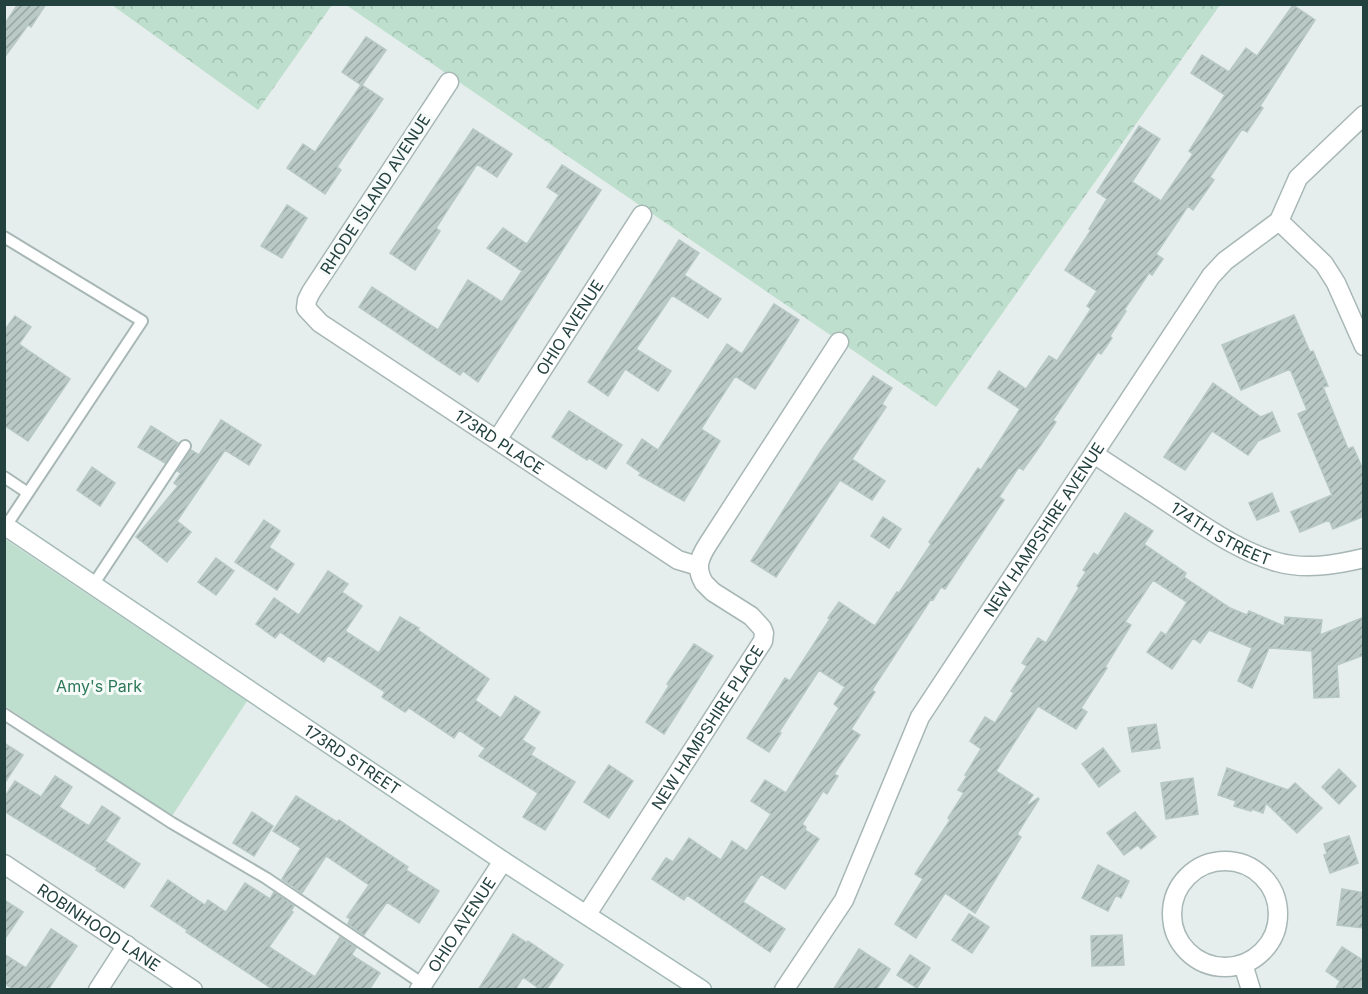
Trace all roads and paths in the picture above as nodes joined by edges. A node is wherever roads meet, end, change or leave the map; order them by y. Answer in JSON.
{"nodes":[{"id":1,"x":449,"y":82,"type":"dead end"},
{"id":2,"x":1364,"y":115,"type":"edge"},
{"id":3,"x":642,"y":215,"type":"dead end"},
{"id":4,"x":1279,"y":221,"type":"junction"},
{"id":5,"x":4,"y":237,"type":"edge"},
{"id":6,"x":306,"y":308,"type":"joint"},
{"id":7,"x":839,"y":342,"type":"dead end"},
{"id":8,"x":1364,"y":346,"type":"edge"},
{"id":9,"x":497,"y":440,"type":"junction"},
{"id":10,"x":185,"y":446,"type":"dead end"},
{"id":11,"x":1094,"y":454,"type":"junction"},
{"id":12,"x":4,"y":477,"type":"edge"},
{"id":13,"x":28,"y":493,"type":"junction"},
{"id":14,"x":5,"y":526,"type":"edge"},
{"id":15,"x":1364,"y":558,"type":"edge"},
{"id":16,"x":698,"y":566,"type":"junction"},
{"id":17,"x":93,"y":585,"type":"junction"},
{"id":18,"x":4,"y":714,"type":"edge"},
{"id":19,"x":503,"y":861,"type":"junction"},
{"id":20,"x":6,"y":868,"type":"edge"},
{"id":21,"x":587,"y":914,"type":"junction"},
{"id":22,"x":127,"y":945,"type":"junction"},
{"id":23,"x":1243,"y":964,"type":"junction"},
{"id":24,"x":421,"y":987,"type":"edge"},
{"id":25,"x":98,"y":990,"type":"edge"},
{"id":26,"x":193,"y":990,"type":"edge"},
{"id":27,"x":702,"y":990,"type":"edge"},
{"id":28,"x":784,"y":990,"type":"edge"},
{"id":29,"x":1251,"y":990,"type":"edge"}],
"edges":[{"from":1,"to":6,"type":"street","name":"RHODE ISLAND AVENUE"},
{"from":2,"to":4,"type":"street","name":"NEW HAMPSHIRE AVENUE"},
{"from":3,"to":9,"type":"street","name":"OHIO AVENUE"},
{"from":4,"to":8,"type":"street"},
{"from":4,"to":11,"type":"street","name":"NEW HAMPSHIRE AVENUE"},
{"from":5,"to":13,"type":"lane"},
{"from":6,"to":9,"type":"street","name":"173RD PLACE"},
{"from":7,"to":16,"type":"street"},
{"from":9,"to":16,"type":"street","name":"173RD PLACE"},
{"from":10,"to":17,"type":"lane"},
{"from":11,"to":15,"type":"street","name":"174TH STREET"},
{"from":11,"to":28,"type":"street","name":"NEW HAMPSHIRE AVENUE"},
{"from":12,"to":13,"type":"lane"},
{"from":13,"to":14,"type":"lane"},
{"from":14,"to":17,"type":"street","name":"173RD STREET"},
{"from":16,"to":21,"type":"street","name":"NEW HAMPSHIRE PLACE"},
{"from":17,"to":19,"type":"street","name":"173RD STREET"},
{"from":18,"to":24,"type":"lane"},
{"from":19,"to":21,"type":"street","name":"173RD STREET"},
{"from":19,"to":24,"type":"street","name":"OHIO AVENUE"},
{"from":20,"to":22,"type":"street","name":"ROBINHOOD LANE"},
{"from":21,"to":27,"type":"street","name":"173RD STREET"},
{"from":22,"to":25,"type":"street"},
{"from":22,"to":26,"type":"street","name":"ROBINHOOD LANE"},
{"from":23,"to":23,"type":"street"},
{"from":23,"to":29,"type":"street"}]}
